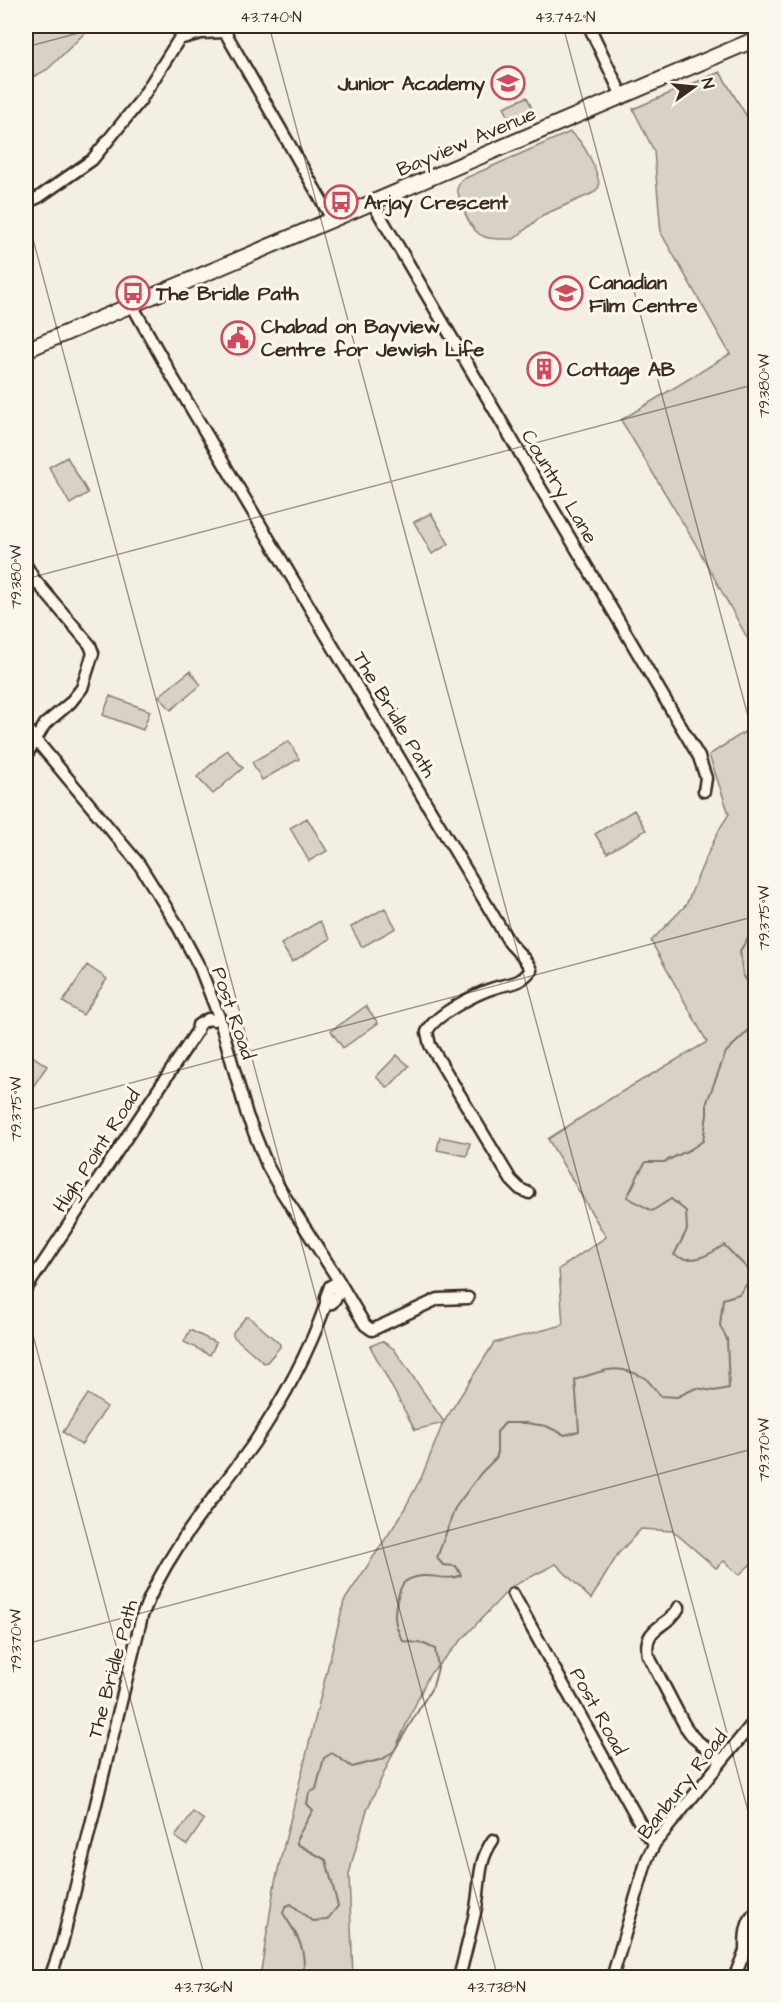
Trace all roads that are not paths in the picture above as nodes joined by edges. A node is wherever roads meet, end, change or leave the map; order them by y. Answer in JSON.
{"nodes":[{"id":1,"x":182,"y":26,"type":"edge"},
{"id":2,"x":589,"y":26,"type":"edge"},
{"id":3,"x":226,"y":29,"type":"edge"},
{"id":4,"x":180,"y":39,"type":"junction"},
{"id":5,"x":756,"y":39,"type":"edge"},
{"id":6,"x":622,"y":96,"type":"junction"},
{"id":7,"x":372,"y":202,"type":"junction"},
{"id":8,"x":26,"y":203,"type":"edge"},
{"id":9,"x":333,"y":219,"type":"junction"},
{"id":10,"x":132,"y":305,"type":"junction"},
{"id":11,"x":26,"y":350,"type":"edge"},
{"id":12,"x":26,"y":565,"type":"edge"},
{"id":13,"x":26,"y":728,"type":"edge"},
{"id":14,"x":35,"y":740,"type":"junction"},
{"id":15,"x":26,"y":756,"type":"edge"},
{"id":16,"x":704,"y":791,"type":"dead end"},
{"id":17,"x":216,"y":1019,"type":"junction"},
{"id":18,"x":529,"y":1193,"type":"dead end"},
{"id":19,"x":339,"y":1281,"type":"junction"},
{"id":20,"x":26,"y":1289,"type":"edge"},
{"id":21,"x":468,"y":1298,"type":"dead end"},
{"id":22,"x":513,"y":1594,"type":"dead end"},
{"id":23,"x":680,"y":1607,"type":"dead end"},
{"id":24,"x":754,"y":1725,"type":"edge"},
{"id":25,"x":720,"y":1760,"type":"junction"},
{"id":26,"x":493,"y":1840,"type":"dead end"},
{"id":27,"x":655,"y":1843,"type":"junction"},
{"id":28,"x":756,"y":1912,"type":"edge"},
{"id":29,"x":756,"y":1940,"type":"edge"},
{"id":30,"x":745,"y":1951,"type":"junction"},
{"id":31,"x":50,"y":1977,"type":"edge"},
{"id":32,"x":459,"y":1977,"type":"edge"},
{"id":33,"x":612,"y":1977,"type":"edge"},
{"id":34,"x":734,"y":1977,"type":"edge"}],
"edges":[{"from":1,"to":4,"type":"street"},
{"from":2,"to":6,"type":"street"},
{"from":3,"to":4,"type":"street"},
{"from":3,"to":9,"type":"street"},
{"from":4,"to":8,"type":"street"},
{"from":5,"to":6,"type":"main road","name":"Bayview Avenue"},
{"from":6,"to":7,"type":"main road","name":"Bayview Avenue"},
{"from":7,"to":9,"type":"main road","name":"Bayview Avenue"},
{"from":7,"to":16,"type":"street","name":"Country Lane"},
{"from":9,"to":10,"type":"main road","name":"Bayview Avenue"},
{"from":10,"to":11,"type":"main road","name":"Bayview Avenue"},
{"from":10,"to":18,"type":"street","name":"The Bridle Path"},
{"from":12,"to":14,"type":"street"},
{"from":13,"to":14,"type":"street","name":"Post Road"},
{"from":14,"to":15,"type":"street"},
{"from":14,"to":17,"type":"street","name":"Post Road"},
{"from":17,"to":19,"type":"street","name":"Post Road"},
{"from":17,"to":20,"type":"street","name":"High Point Road"},
{"from":19,"to":21,"type":"street","name":"Post Road"},
{"from":19,"to":31,"type":"street","name":"The Bridle Path"},
{"from":22,"to":27,"type":"street","name":"Post Road"},
{"from":23,"to":25,"type":"street"},
{"from":24,"to":25,"type":"street","name":"Banbury Road"},
{"from":25,"to":27,"type":"street","name":"Banbury Road"},
{"from":26,"to":32,"type":"street"},
{"from":27,"to":33,"type":"street","name":"Banbury Road"},
{"from":28,"to":30,"type":"street"},
{"from":29,"to":30,"type":"street"},
{"from":30,"to":34,"type":"street"}]}
